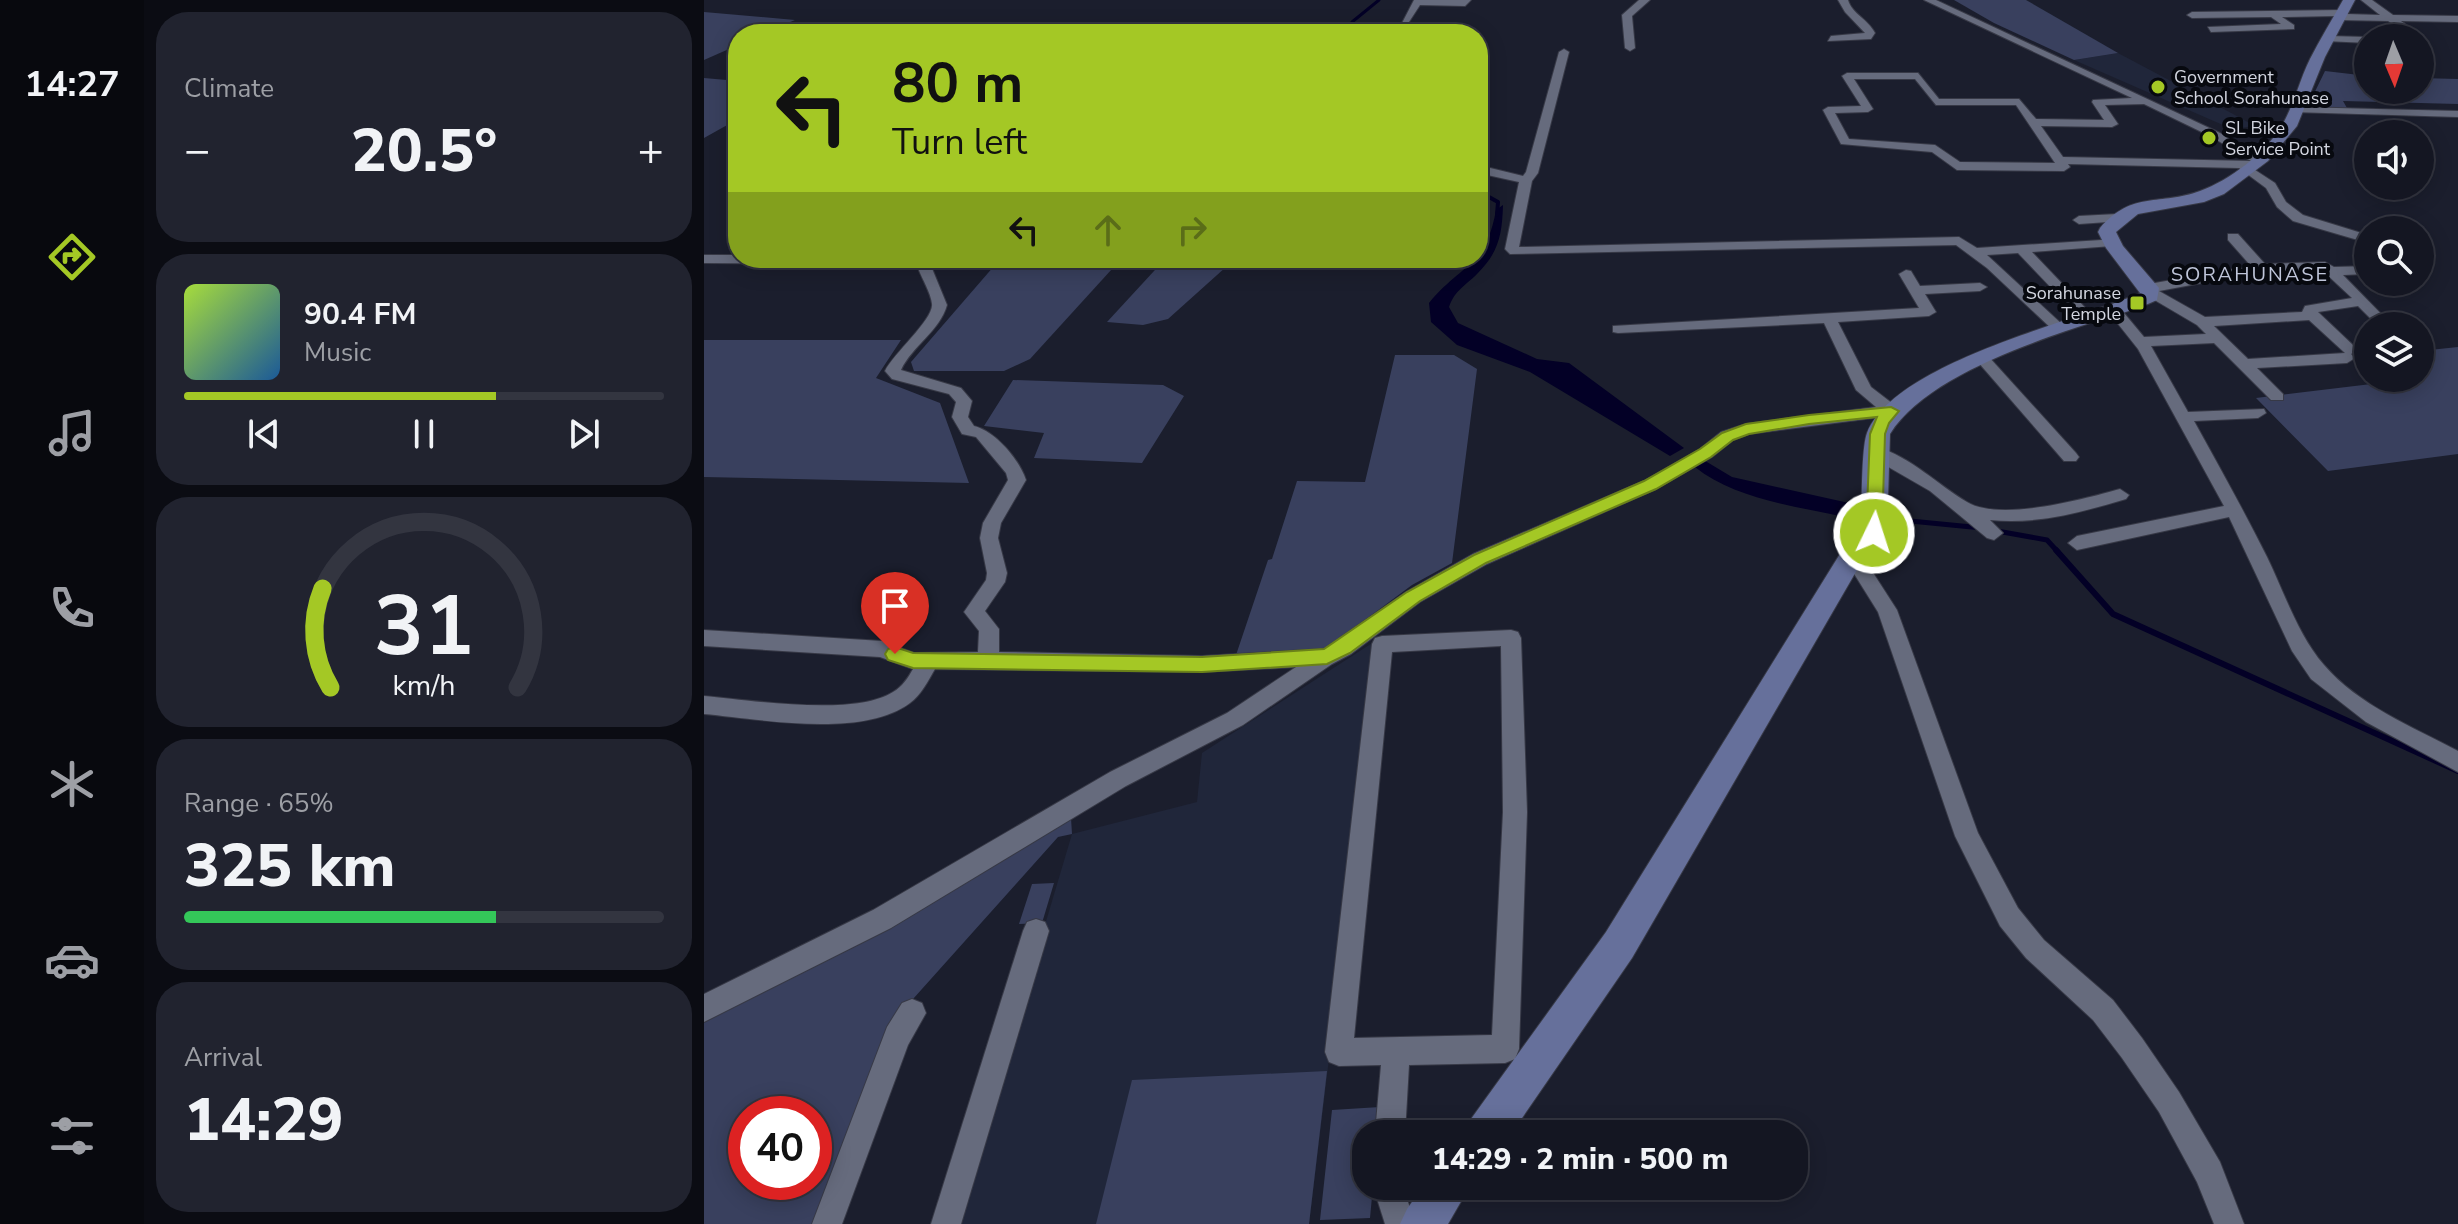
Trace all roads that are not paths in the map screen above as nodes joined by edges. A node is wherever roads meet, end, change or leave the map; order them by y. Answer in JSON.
{"nodes":[{"id":1,"x":1466,"y":0,"type":"edge"},
{"id":2,"x":1645,"y":0,"type":"edge"},
{"id":3,"x":1843,"y":0,"type":"edge"},
{"id":4,"x":1929,"y":0,"type":"edge"},
{"id":5,"x":2254,"y":0,"type":"edge"},
{"id":6,"x":2366,"y":0,"type":"edge"},
{"id":7,"x":2425,"y":9,"type":"dead end"},
{"id":8,"x":2343,"y":10,"type":"edge"},
{"id":9,"x":2272,"y":13,"type":"junction"},
{"id":10,"x":2192,"y":15,"type":"dead end"},
{"id":11,"x":2389,"y":18,"type":"junction"},
{"id":12,"x":2438,"y":18,"type":"junction"},
{"id":13,"x":2458,"y":19,"type":"edge"},
{"id":14,"x":1404,"y":23,"type":"dead end"},
{"id":15,"x":2398,"y":24,"type":"edge"},
{"id":16,"x":2211,"y":29,"type":"dead end"},
{"id":17,"x":2454,"y":30,"type":"dead end"},
{"id":18,"x":1831,"y":39,"type":"dead end"},
{"id":19,"x":2328,"y":39,"type":"junction"},
{"id":20,"x":2354,"y":40,"type":"edge"},
{"id":21,"x":1630,"y":48,"type":"dead end"},
{"id":22,"x":1564,"y":52,"type":"dead end"},
{"id":23,"x":2149,"y":101,"type":"junction"},
{"id":24,"x":2296,"y":110,"type":"junction"},
{"id":25,"x":2458,"y":114,"type":"edge"},
{"id":26,"x":2035,"y":122,"type":"junction"},
{"id":27,"x":2219,"y":150,"type":"dead end"},
{"id":28,"x":2060,"y":160,"type":"junction"},
{"id":29,"x":2249,"y":161,"type":"junction"},
{"id":30,"x":1488,"y":171,"type":"edge"},
{"id":31,"x":1526,"y":180,"type":"junction"},
{"id":32,"x":2079,"y":220,"type":"dead end"},
{"id":33,"x":2113,"y":232,"type":"junction"},
{"id":34,"x":2084,"y":235,"type":"dead end"},
{"id":35,"x":2354,"y":235,"type":"edge"},
{"id":36,"x":2233,"y":237,"type":"dead end"},
{"id":37,"x":2021,"y":248,"type":"junction"},
{"id":38,"x":1977,"y":252,"type":"junction"},
{"id":39,"x":704,"y":259,"type":"edge"},
{"id":40,"x":728,"y":259,"type":"edge"},
{"id":41,"x":925,"y":268,"type":"edge"},
{"id":42,"x":2261,"y":268,"type":"junction"},
{"id":43,"x":2354,"y":270,"type":"edge"},
{"id":44,"x":2333,"y":271,"type":"junction"},
{"id":45,"x":1906,"y":274,"type":"dead end"},
{"id":46,"x":1980,"y":287,"type":"dead end"},
{"id":47,"x":1916,"y":290,"type":"junction"},
{"id":48,"x":2150,"y":290,"type":"junction"},
{"id":49,"x":2363,"y":303,"type":"junction"},
{"id":50,"x":2114,"y":310,"type":"junction"},
{"id":51,"x":2372,"y":312,"type":"edge"},
{"id":52,"x":2305,"y":316,"type":"dead end"},
{"id":53,"x":2087,"y":317,"type":"junction"},
{"id":54,"x":1829,"y":318,"type":"junction"},
{"id":55,"x":2202,"y":322,"type":"junction"},
{"id":56,"x":2058,"y":327,"type":"junction"},
{"id":57,"x":1618,"y":329,"type":"dead end"},
{"id":58,"x":2219,"y":338,"type":"junction"},
{"id":59,"x":2141,"y":342,"type":"junction"},
{"id":60,"x":1983,"y":359,"type":"junction"},
{"id":61,"x":2246,"y":364,"type":"junction"},
{"id":62,"x":2277,"y":397,"type":"dead end"},
{"id":63,"x":1891,"y":411,"type":"junction"},
{"id":64,"x":2258,"y":413,"type":"dead end"},
{"id":65,"x":2182,"y":417,"type":"junction"},
{"id":66,"x":1877,"y":453,"type":"junction"},
{"id":67,"x":2070,"y":457,"type":"dead end"},
{"id":68,"x":2120,"y":495,"type":"dead end"},
{"id":69,"x":1964,"y":509,"type":"junction"},
{"id":70,"x":2235,"y":510,"type":"junction"},
{"id":71,"x":1988,"y":528,"type":"dead end"},
{"id":72,"x":1868,"y":533,"type":"junction"},
{"id":73,"x":2077,"y":543,"type":"dead end"},
{"id":74,"x":704,"y":638,"type":"edge"},
{"id":75,"x":1327,"y":657,"type":"junction"},
{"id":76,"x":930,"y":660,"type":"junction"},
{"id":77,"x":988,"y":660,"type":"junction"},
{"id":78,"x":704,"y":705,"type":"edge"},
{"id":79,"x":2458,"y":762,"type":"edge"},
{"id":80,"x":1036,"y":931,"type":"dead end"},
{"id":81,"x":704,"y":1008,"type":"edge"},
{"id":82,"x":912,"y":1013,"type":"dead end"},
{"id":83,"x":1396,"y":1053,"type":"junction"},
{"id":84,"x":1391,"y":1120,"type":"edge"},
{"id":85,"x":1496,"y":1120,"type":"edge"},
{"id":86,"x":1392,"y":1200,"type":"edge"},
{"id":87,"x":1439,"y":1200,"type":"edge"},
{"id":88,"x":827,"y":1224,"type":"edge"},
{"id":89,"x":946,"y":1224,"type":"edge"},
{"id":90,"x":1400,"y":1224,"type":"edge"},
{"id":91,"x":1422,"y":1224,"type":"edge"},
{"id":92,"x":2229,"y":1224,"type":"edge"}],
"edges":[{"from":1,"to":14,"type":"street"},
{"from":2,"to":21,"type":"street"},
{"from":3,"to":18,"type":"street"},
{"from":4,"to":23,"type":"street"},
{"from":5,"to":9,"type":"street"},
{"from":6,"to":11,"type":"street"},
{"from":7,"to":12,"type":"street"},
{"from":8,"to":9,"type":"street"},
{"from":8,"to":11,"type":"street"},
{"from":8,"to":19,"type":"street"},
{"from":9,"to":10,"type":"street"},
{"from":9,"to":16,"type":"street"},
{"from":11,"to":12,"type":"street"},
{"from":11,"to":15,"type":"street"},
{"from":12,"to":13,"type":"street"},
{"from":12,"to":17,"type":"street"},
{"from":19,"to":20,"type":"street"},
{"from":19,"to":24,"type":"street"},
{"from":22,"to":31,"type":"street"},
{"from":23,"to":26,"type":"street"},
{"from":23,"to":29,"type":"street"},
{"from":24,"to":25,"type":"street"},
{"from":24,"to":29,"type":"street"},
{"from":26,"to":28,"type":"street"},
{"from":26,"to":28,"type":"street"},
{"from":27,"to":29,"type":"street"},
{"from":28,"to":29,"type":"street"},
{"from":29,"to":33,"type":"street"},
{"from":29,"to":35,"type":"street"},
{"from":30,"to":31,"type":"street"},
{"from":31,"to":38,"type":"street"},
{"from":32,"to":33,"type":"street"},
{"from":33,"to":34,"type":"street"},
{"from":33,"to":37,"type":"street"},
{"from":33,"to":48,"type":"street"},
{"from":36,"to":42,"type":"street"},
{"from":37,"to":38,"type":"street"},
{"from":37,"to":53,"type":"street"},
{"from":38,"to":56,"type":"street"},
{"from":39,"to":40,"type":"street"},
{"from":41,"to":77,"type":"street"},
{"from":42,"to":44,"type":"street"},
{"from":42,"to":48,"type":"street"},
{"from":43,"to":44,"type":"street"},
{"from":44,"to":49,"type":"street"},
{"from":45,"to":47,"type":"street"},
{"from":46,"to":47,"type":"street"},
{"from":47,"to":54,"type":"street"},
{"from":48,"to":50,"type":"street"},
{"from":48,"to":55,"type":"street"},
{"from":49,"to":51,"type":"street"},
{"from":49,"to":61,"type":"street"},
{"from":50,"to":53,"type":"street"},
{"from":50,"to":59,"type":"street"},
{"from":52,"to":55,"type":"street"},
{"from":53,"to":56,"type":"street"},
{"from":54,"to":57,"type":"street"},
{"from":54,"to":63,"type":"street"},
{"from":55,"to":58,"type":"street"},
{"from":56,"to":60,"type":"street"},
{"from":58,"to":59,"type":"street"},
{"from":58,"to":61,"type":"street"},
{"from":59,"to":65,"type":"street"},
{"from":60,"to":63,"type":"street"},
{"from":60,"to":67,"type":"street"},
{"from":61,"to":62,"type":"street"},
{"from":63,"to":66,"type":"street"},
{"from":63,"to":75,"type":"street"},
{"from":64,"to":65,"type":"street"},
{"from":65,"to":70,"type":"street"},
{"from":66,"to":69,"type":"street"},
{"from":66,"to":72,"type":"street"},
{"from":68,"to":69,"type":"street"},
{"from":69,"to":71,"type":"street"},
{"from":70,"to":73,"type":"street"},
{"from":70,"to":79,"type":"street"},
{"from":72,"to":85,"type":"street"},
{"from":72,"to":92,"type":"street"},
{"from":74,"to":76,"type":"street"},
{"from":75,"to":77,"type":"street"},
{"from":75,"to":81,"type":"street"},
{"from":76,"to":77,"type":"street"},
{"from":76,"to":78,"type":"street"},
{"from":80,"to":89,"type":"street"},
{"from":82,"to":88,"type":"street"},
{"from":83,"to":83,"type":"street"},
{"from":83,"to":84,"type":"street"},
{"from":86,"to":90,"type":"street"},
{"from":87,"to":91,"type":"street"}]}
